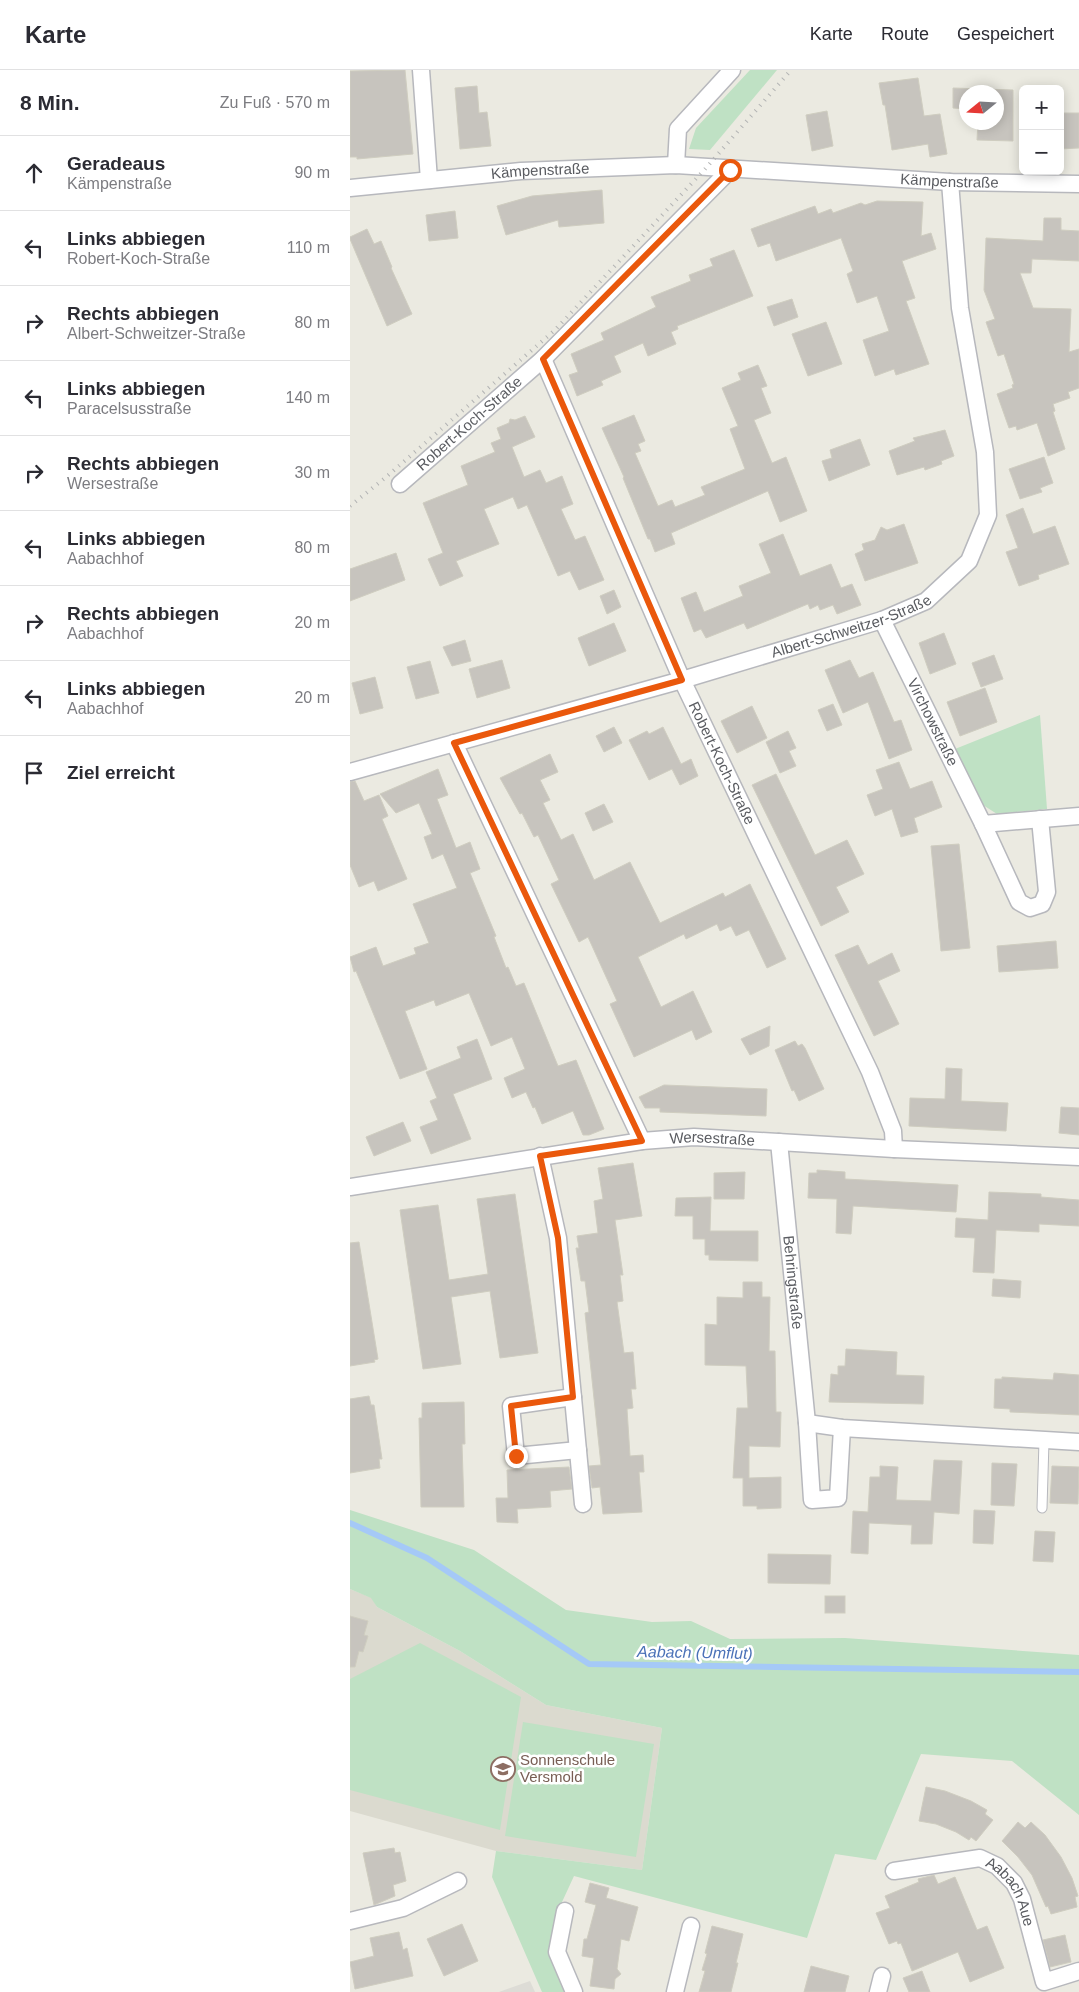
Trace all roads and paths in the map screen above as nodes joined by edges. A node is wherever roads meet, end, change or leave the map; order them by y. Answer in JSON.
{"nodes":[{"id":1,"x":421,"y":70,"type":"edge"},
{"id":2,"x":732,"y":70,"type":"edge"},
{"id":3,"x":676,"y":166,"type":"junction"},
{"id":4,"x":730,"y":170,"type":"junction"},
{"id":5,"x":429,"y":180,"type":"junction"},
{"id":6,"x":950,"y":182,"type":"junction"},
{"id":7,"x":1079,"y":184,"type":"edge"},
{"id":8,"x":350,"y":188,"type":"edge"},
{"id":9,"x":543,"y":359,"type":"junction"},
{"id":10,"x":400,"y":484,"type":"dead end"},
{"id":11,"x":882,"y":620,"type":"junction"},
{"id":12,"x":682,"y":680,"type":"junction"},
{"id":13,"x":454,"y":743,"type":"junction"},
{"id":14,"x":350,"y":772,"type":"edge"},
{"id":15,"x":1079,"y":816,"type":"edge"},
{"id":16,"x":1040,"y":819,"type":"junction"},
{"id":17,"x":983,"y":824,"type":"junction"},
{"id":18,"x":642,"y":1141,"type":"junction"},
{"id":19,"x":779,"y":1142,"type":"junction"},
{"id":20,"x":894,"y":1149,"type":"junction"},
{"id":21,"x":540,"y":1156,"type":"junction"},
{"id":22,"x":1079,"y":1157,"type":"edge"},
{"id":23,"x":350,"y":1187,"type":"edge"},
{"id":24,"x":573,"y":1397,"type":"junction"},
{"id":25,"x":806,"y":1423,"type":"junction"},
{"id":26,"x":842,"y":1428,"type":"junction"},
{"id":27,"x":1044,"y":1441,"type":"junction"},
{"id":28,"x":1079,"y":1442,"type":"edge"},
{"id":29,"x":578,"y":1450,"type":"junction"},
{"id":30,"x":583,"y":1504,"type":"dead end"},
{"id":31,"x":1042,"y":1508,"type":"dead end"},
{"id":32,"x":894,"y":1871,"type":"dead end"},
{"id":33,"x":458,"y":1880,"type":"dead end"},
{"id":34,"x":565,"y":1911,"type":"dead end"},
{"id":35,"x":350,"y":1921,"type":"edge"},
{"id":36,"x":691,"y":1926,"type":"dead end"},
{"id":37,"x":1079,"y":1971,"type":"edge"},
{"id":38,"x":574,"y":1992,"type":"edge"},
{"id":39,"x":675,"y":1992,"type":"edge"}],
"edges":[{"from":1,"to":5,"type":"street"},
{"from":2,"to":3,"type":"street"},
{"from":3,"to":4,"type":"street","name":"Kämpenstraße"},
{"from":3,"to":5,"type":"street","name":"Kämpenstraße"},
{"from":4,"to":6,"type":"street","name":"Kämpenstraße"},
{"from":4,"to":9,"type":"street"},
{"from":5,"to":8,"type":"street","name":"Kämpenstraße"},
{"from":6,"to":7,"type":"street","name":"Kämpenstraße"},
{"from":6,"to":11,"type":"street","name":"Albert-Schweitzer-Straße"},
{"from":9,"to":10,"type":"street","name":"Robert-Koch-Straße"},
{"from":9,"to":12,"type":"street","name":"Robert-Koch-Straße"},
{"from":11,"to":12,"type":"street","name":"Albert-Schweitzer-Straße"},
{"from":11,"to":17,"type":"street","name":"Virchowstraße"},
{"from":12,"to":13,"type":"street","name":"Albert-Schweitzer-Straße"},
{"from":12,"to":20,"type":"street","name":"Robert-Koch-Straße"},
{"from":13,"to":14,"type":"street","name":"Albert-Schweitzer-Straße"},
{"from":13,"to":18,"type":"street"},
{"from":15,"to":16,"type":"street"},
{"from":16,"to":17,"type":"street"},
{"from":16,"to":17,"type":"street","name":"Virchowstraße"},
{"from":18,"to":19,"type":"street","name":"Wersestraße"},
{"from":18,"to":21,"type":"street","name":"Wersestraße"},
{"from":19,"to":20,"type":"street","name":"Wersestraße"},
{"from":19,"to":25,"type":"street","name":"Behringstraße"},
{"from":20,"to":22,"type":"street","name":"Wersestraße"},
{"from":21,"to":23,"type":"street","name":"Wersestraße"},
{"from":21,"to":24,"type":"street"},
{"from":24,"to":29,"type":"street"},
{"from":24,"to":29,"type":"street"},
{"from":25,"to":26,"type":"street"},
{"from":25,"to":26,"type":"street","name":"Behringstraße"},
{"from":26,"to":27,"type":"street"},
{"from":27,"to":28,"type":"street"},
{"from":27,"to":31,"type":"lane"},
{"from":29,"to":30,"type":"street"},
{"from":32,"to":37,"type":"street","name":"Aabach Aue"},
{"from":33,"to":35,"type":"street"},
{"from":34,"to":38,"type":"street"},
{"from":36,"to":39,"type":"street"}]}
